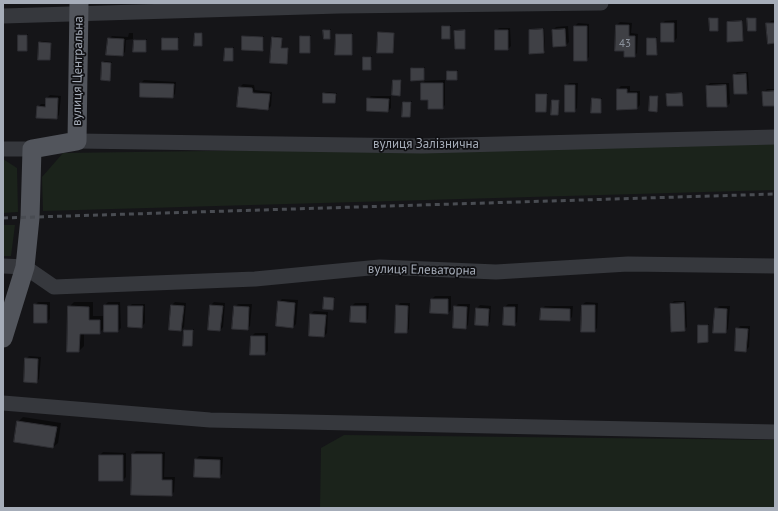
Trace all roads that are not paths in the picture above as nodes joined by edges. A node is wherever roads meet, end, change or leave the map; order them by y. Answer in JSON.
{"nodes":[{"id":1,"x":596,"y":3,"type":"edge"},
{"id":2,"x":601,"y":3,"type":"edge"},
{"id":3,"x":339,"y":5,"type":"edge"},
{"id":4,"x":79,"y":8,"type":"edge"},
{"id":5,"x":3,"y":16,"type":"edge"},
{"id":6,"x":775,"y":137,"type":"edge"},
{"id":7,"x":77,"y":141,"type":"junction"},
{"id":8,"x":3,"y":149,"type":"edge"},
{"id":9,"x":32,"y":149,"type":"junction"},
{"id":10,"x":3,"y":266,"type":"edge"},
{"id":11,"x":775,"y":266,"type":"edge"},
{"id":12,"x":25,"y":267,"type":"junction"},
{"id":13,"x":3,"y":338,"type":"edge"},
{"id":14,"x":3,"y":403,"type":"edge"},
{"id":15,"x":775,"y":432,"type":"edge"}],
"edges":[{"from":1,"to":2,"type":"street"},
{"from":1,"to":3,"type":"street"},
{"from":3,"to":4,"type":"street"},
{"from":4,"to":5,"type":"street"},
{"from":4,"to":7,"type":"main road","name":"вулиця Центральна"},
{"from":6,"to":7,"type":"street","name":"вулиця Залізнична"},
{"from":7,"to":9,"type":"main road","name":"вулиця Центральна"},
{"from":8,"to":9,"type":"street"},
{"from":9,"to":12,"type":"main road"},
{"from":10,"to":12,"type":"street"},
{"from":11,"to":12,"type":"street","name":"вулиця Елеваторна"},
{"from":12,"to":13,"type":"main road"},
{"from":14,"to":15,"type":"street"}]}
